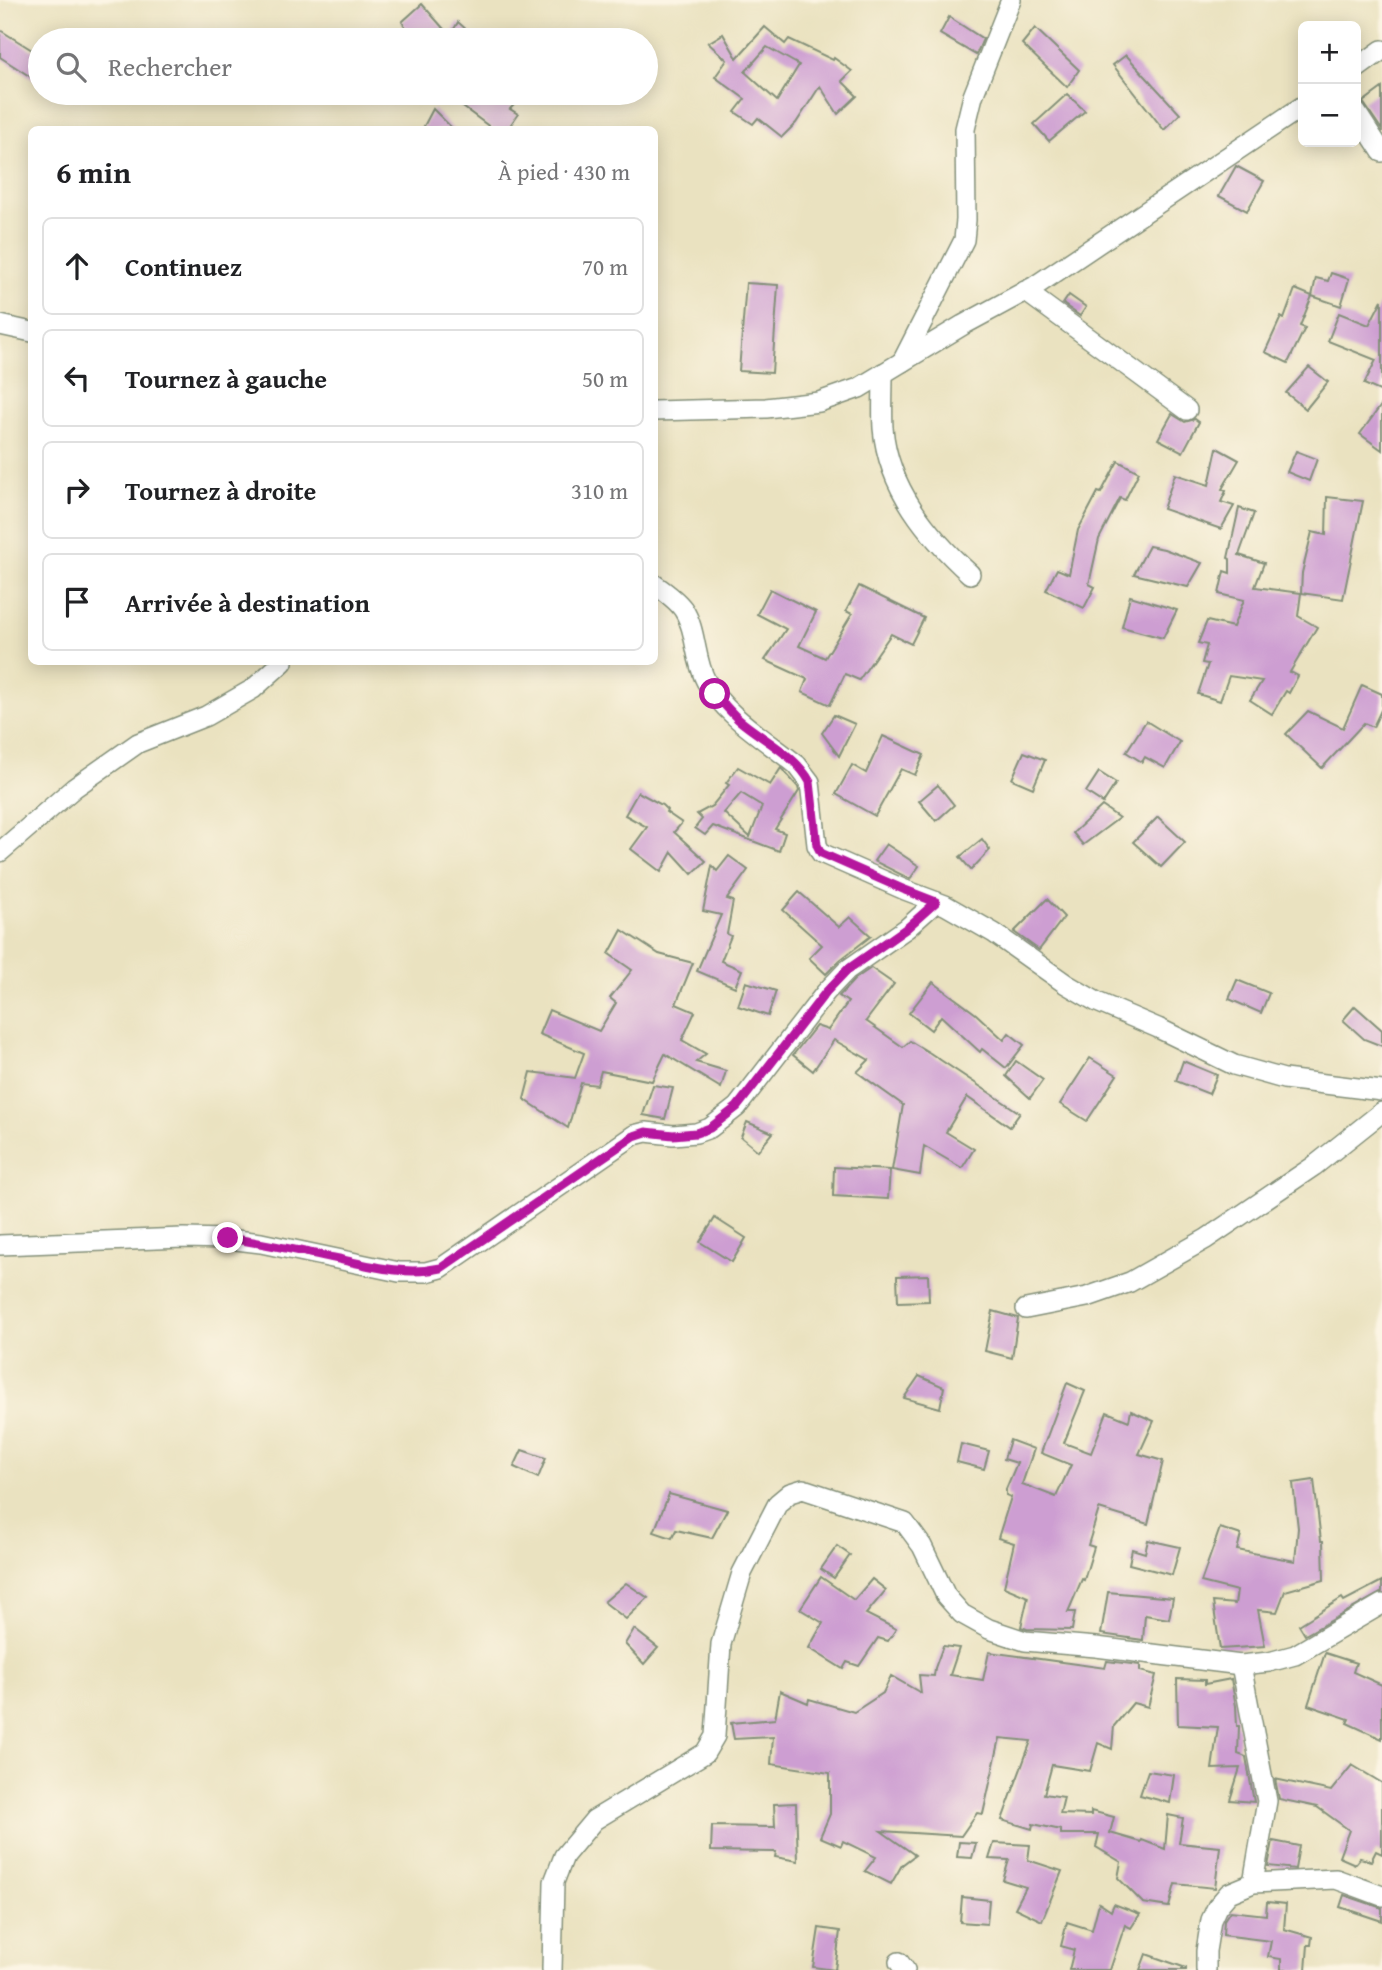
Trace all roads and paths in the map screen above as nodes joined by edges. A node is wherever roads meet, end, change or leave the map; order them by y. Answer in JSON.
{"nodes":[{"id":1,"x":1011,"y":0,"type":"edge"},
{"id":2,"x":1382,"y":50,"type":"edge"},
{"id":3,"x":1361,"y":65,"type":"edge"},
{"id":4,"x":1298,"y":109,"type":"edge"},
{"id":5,"x":1361,"y":119,"type":"edge"},
{"id":6,"x":1382,"y":152,"type":"edge"},
{"id":7,"x":1025,"y":292,"type":"junction"},
{"id":8,"x":0,"y":325,"type":"edge"},
{"id":9,"x":28,"y":330,"type":"edge"},
{"id":10,"x":901,"y":363,"type":"junction"},
{"id":11,"x":883,"y":373,"type":"junction"},
{"id":12,"x":1187,"y":410,"type":"dead end"},
{"id":13,"x":658,"y":411,"type":"edge"},
{"id":14,"x":970,"y":575,"type":"dead end"},
{"id":15,"x":658,"y":587,"type":"edge"},
{"id":16,"x":280,"y":665,"type":"edge"},
{"id":17,"x":0,"y":852,"type":"edge"},
{"id":18,"x":936,"y":902,"type":"junction"},
{"id":19,"x":1382,"y":1091,"type":"edge"},
{"id":20,"x":1382,"y":1112,"type":"edge"},
{"id":21,"x":0,"y":1245,"type":"edge"},
{"id":22,"x":1026,"y":1309,"type":"dead end"},
{"id":23,"x":1382,"y":1604,"type":"edge"},
{"id":24,"x":1241,"y":1665,"type":"junction"},
{"id":25,"x":1252,"y":1884,"type":"junction"},
{"id":26,"x":1382,"y":1896,"type":"edge"},
{"id":27,"x":552,"y":1970,"type":"edge"},
{"id":28,"x":1206,"y":1970,"type":"edge"}],
"edges":[{"from":1,"to":10,"type":"street"},
{"from":2,"to":3,"type":"street"},
{"from":4,"to":7,"type":"street"},
{"from":5,"to":6,"type":"street"},
{"from":7,"to":10,"type":"street"},
{"from":7,"to":12,"type":"street"},
{"from":8,"to":9,"type":"street"},
{"from":10,"to":11,"type":"street"},
{"from":11,"to":13,"type":"street"},
{"from":11,"to":14,"type":"street"},
{"from":15,"to":18,"type":"street"},
{"from":16,"to":17,"type":"street"},
{"from":18,"to":19,"type":"street"},
{"from":18,"to":21,"type":"street"},
{"from":20,"to":22,"type":"street"},
{"from":23,"to":24,"type":"street"},
{"from":24,"to":25,"type":"street"},
{"from":24,"to":27,"type":"street"},
{"from":25,"to":26,"type":"street"},
{"from":25,"to":28,"type":"street"}]}
